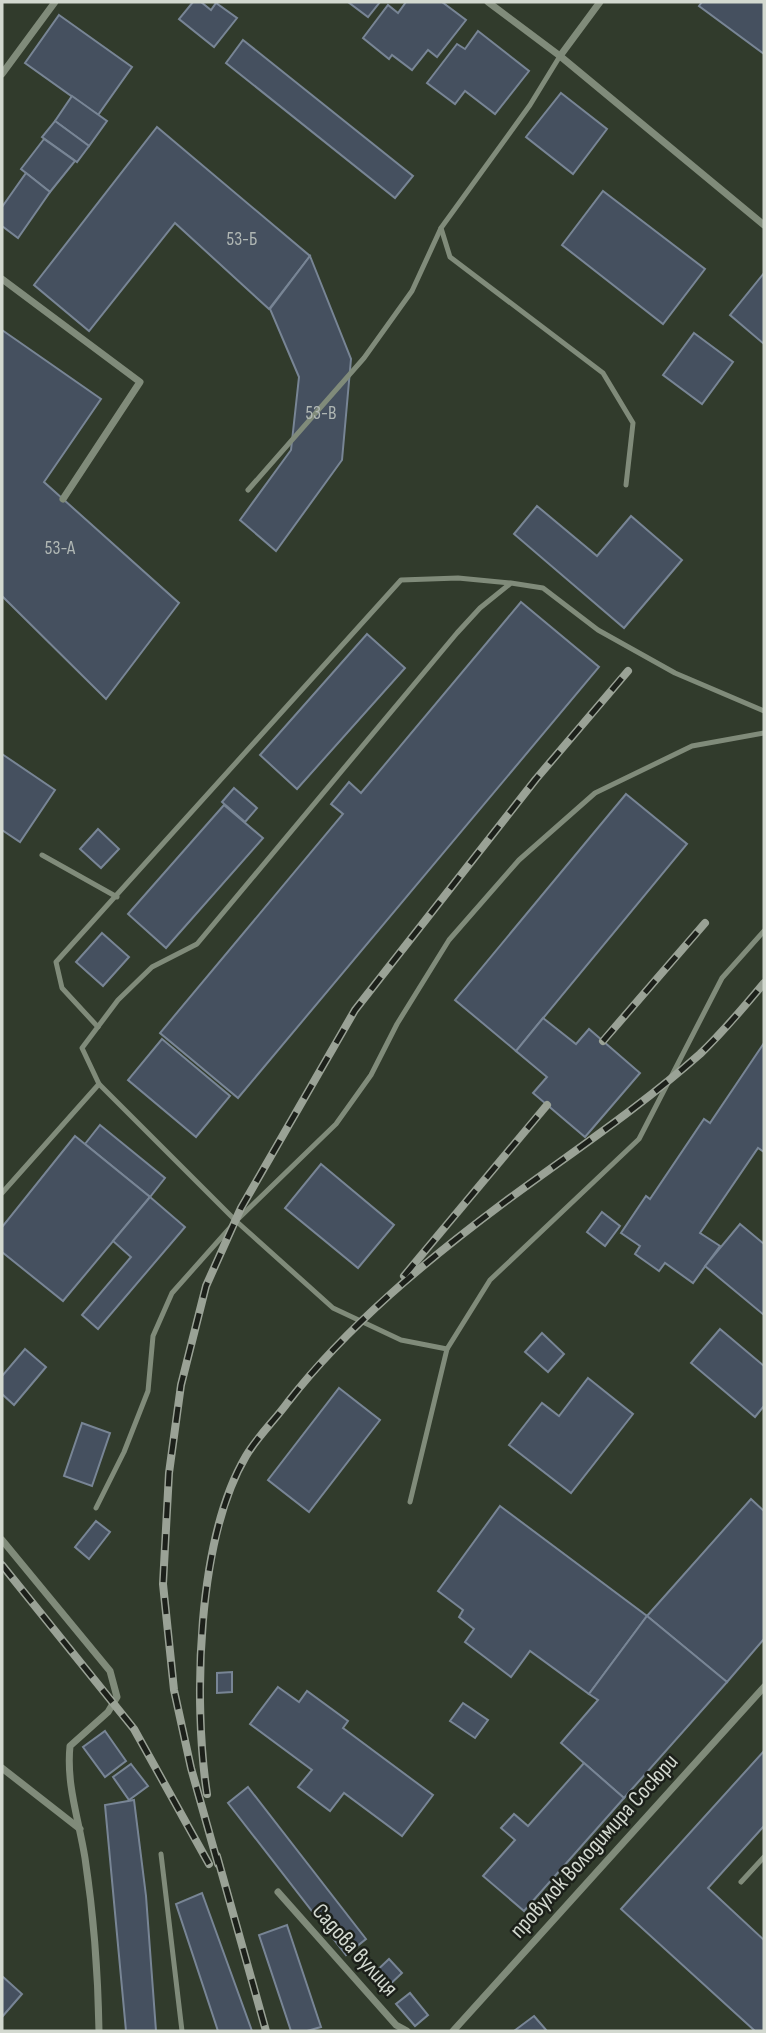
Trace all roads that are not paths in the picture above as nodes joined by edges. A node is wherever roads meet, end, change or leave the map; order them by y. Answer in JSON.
{"nodes":[{"id":1,"x":55,"y":2,"type":"edge"},
{"id":2,"x":488,"y":2,"type":"edge"},
{"id":3,"x":600,"y":2,"type":"edge"},
{"id":4,"x":560,"y":56,"type":"junction"},
{"id":5,"x":2,"y":74,"type":"edge"},
{"id":6,"x":764,"y":225,"type":"edge"},
{"id":7,"x":441,"y":229,"type":"junction"},
{"id":8,"x":2,"y":279,"type":"edge"},
{"id":9,"x":626,"y":485,"type":"dead end"},
{"id":10,"x":248,"y":489,"type":"dead end"},
{"id":11,"x":63,"y":499,"type":"dead end"},
{"id":12,"x":511,"y":583,"type":"junction"},
{"id":13,"x":764,"y":710,"type":"edge"},
{"id":14,"x":764,"y":733,"type":"edge"},
{"id":15,"x":41,"y":855,"type":"dead end"},
{"id":16,"x":117,"y":897,"type":"junction"},
{"id":17,"x":764,"y":931,"type":"edge"},
{"id":18,"x":98,"y":1027,"type":"junction"},
{"id":19,"x":99,"y":1084,"type":"junction"},
{"id":20,"x":2,"y":1193,"type":"edge"},
{"id":21,"x":236,"y":1221,"type":"junction"},
{"id":22,"x":447,"y":1349,"type":"junction"},
{"id":23,"x":410,"y":1502,"type":"dead end"},
{"id":24,"x":96,"y":1508,"type":"dead end"},
{"id":25,"x":2,"y":1540,"type":"edge"},
{"id":26,"x":764,"y":1687,"type":"edge"},
{"id":27,"x":2,"y":1768,"type":"edge"},
{"id":28,"x":80,"y":1829,"type":"junction"},
{"id":29,"x":161,"y":1854,"type":"dead end"},
{"id":30,"x":764,"y":1857,"type":"edge"},
{"id":31,"x":741,"y":1882,"type":"dead end"},
{"id":32,"x":278,"y":1892,"type":"dead end"},
{"id":33,"x":99,"y":2031,"type":"edge"},
{"id":34,"x":181,"y":2031,"type":"edge"},
{"id":35,"x":407,"y":2031,"type":"edge"},
{"id":36,"x":453,"y":2031,"type":"edge"}],
"edges":[{"from":1,"to":5,"type":"street"},
{"from":2,"to":4,"type":"street"},
{"from":3,"to":4,"type":"street"},
{"from":4,"to":6,"type":"street"},
{"from":4,"to":7,"type":"lane"},
{"from":7,"to":9,"type":"lane"},
{"from":7,"to":10,"type":"lane"},
{"from":8,"to":11,"type":"street"},
{"from":12,"to":13,"type":"lane"},
{"from":12,"to":16,"type":"lane"},
{"from":12,"to":18,"type":"lane"},
{"from":14,"to":21,"type":"lane"},
{"from":15,"to":16,"type":"lane"},
{"from":16,"to":18,"type":"lane"},
{"from":17,"to":22,"type":"lane"},
{"from":18,"to":19,"type":"lane"},
{"from":19,"to":20,"type":"lane"},
{"from":19,"to":21,"type":"lane"},
{"from":21,"to":22,"type":"lane"},
{"from":21,"to":24,"type":"lane"},
{"from":22,"to":23,"type":"lane"},
{"from":25,"to":28,"type":"street"},
{"from":26,"to":36,"type":"street","name":"провулок Володимира Сосюри"},
{"from":27,"to":28,"type":"street"},
{"from":28,"to":33,"type":"street"},
{"from":29,"to":34,"type":"lane"},
{"from":30,"to":31,"type":"lane"},
{"from":32,"to":35,"type":"street","name":"Садова вулиця"}]}
